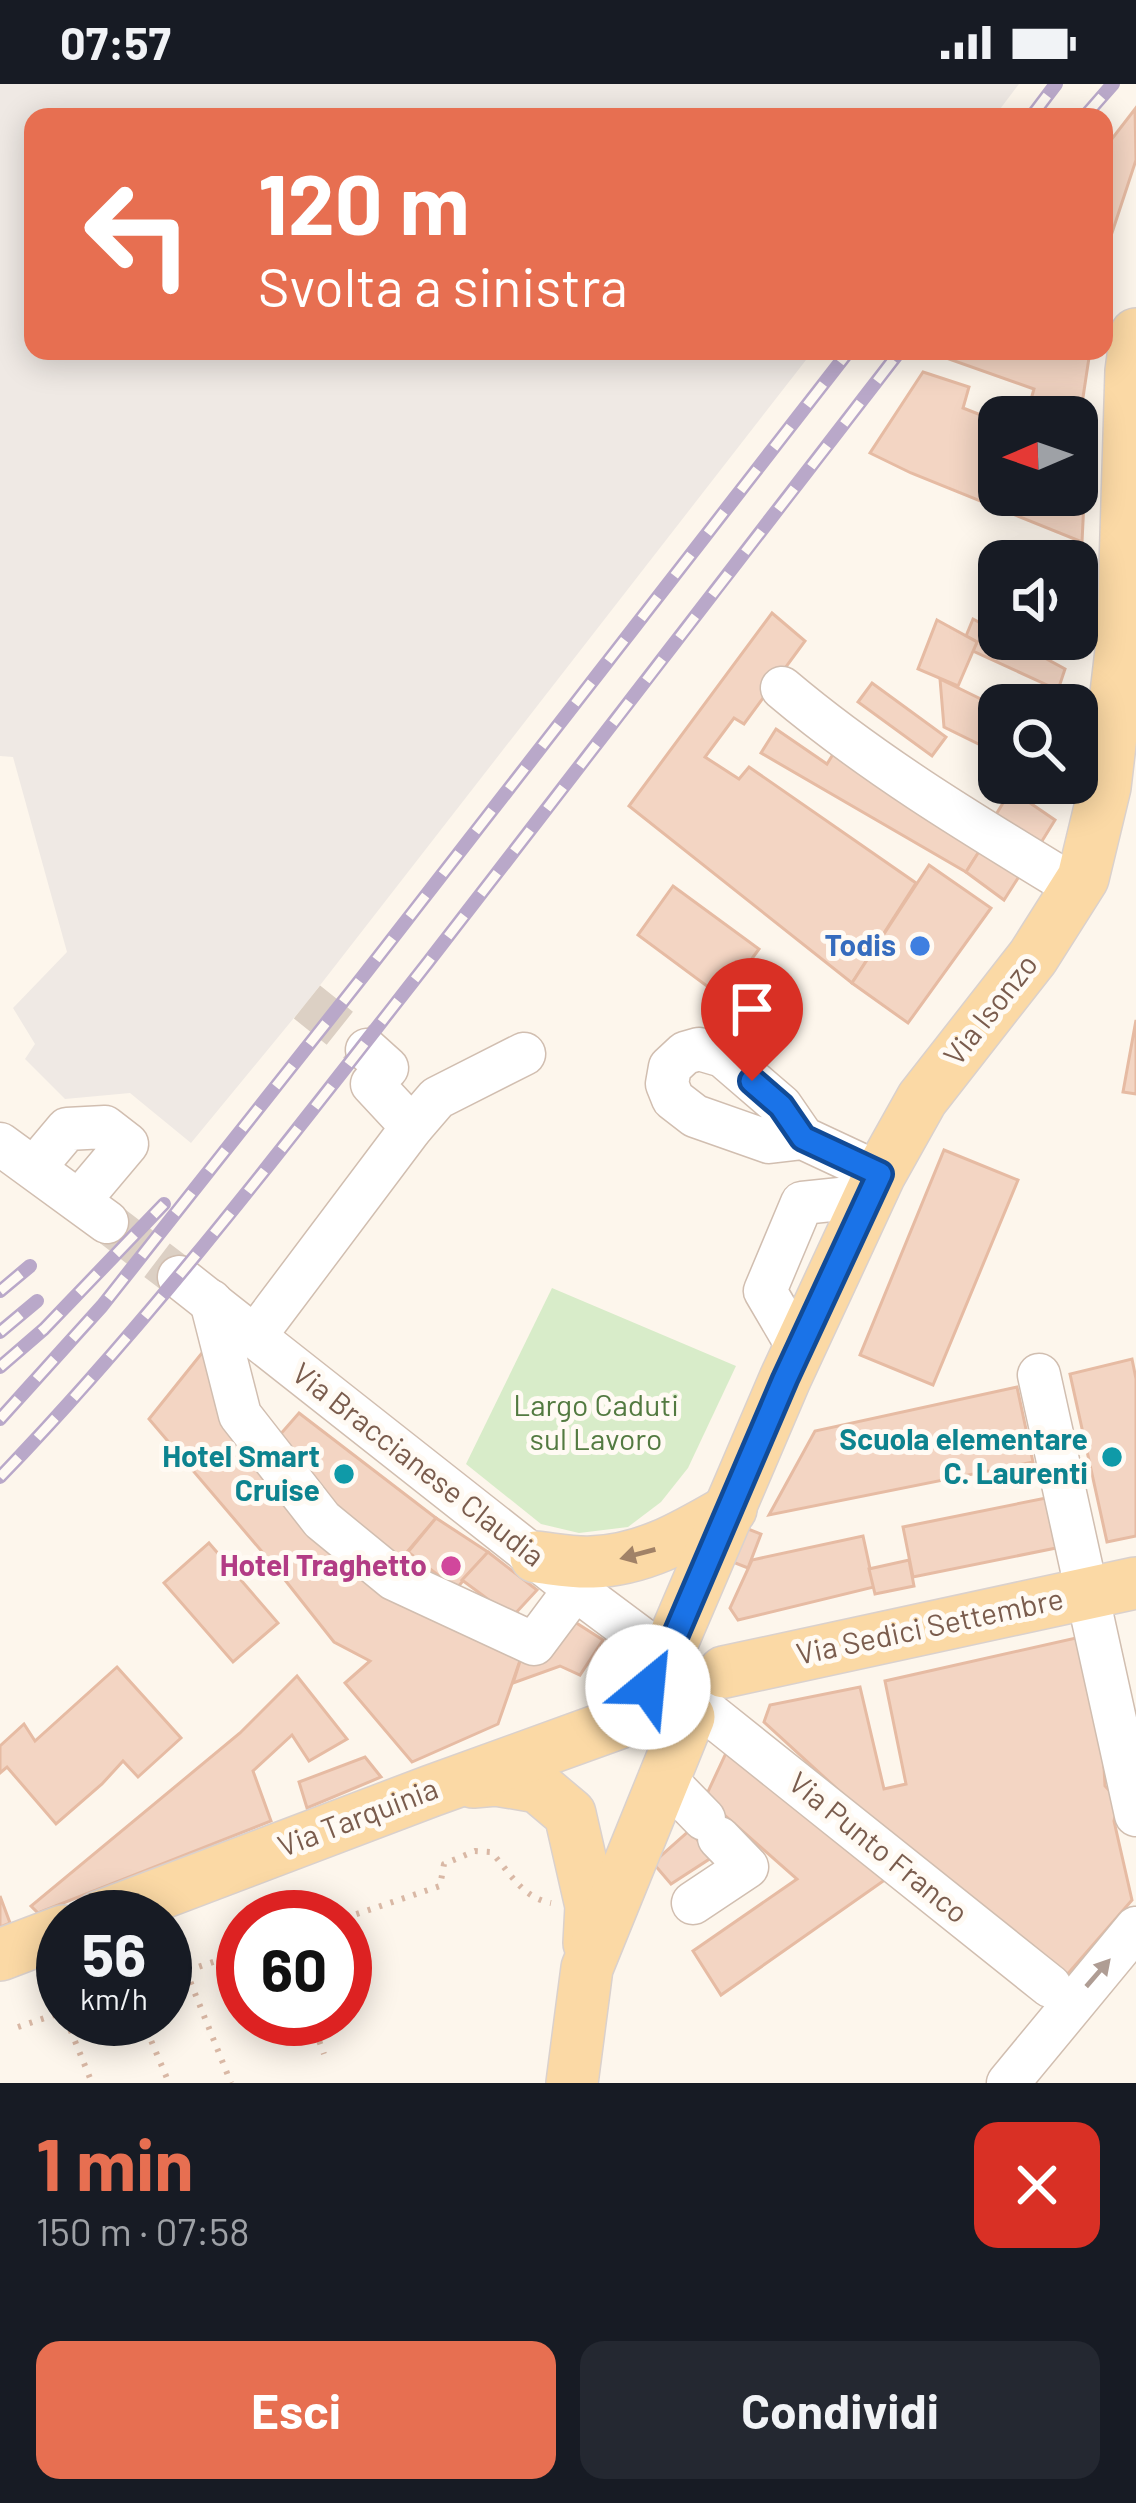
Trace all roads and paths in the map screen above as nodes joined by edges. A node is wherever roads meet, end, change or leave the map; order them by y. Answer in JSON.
{"nodes":[{"id":1,"x":1136,"y":334,"type":"edge"},
{"id":2,"x":782,"y":688,"type":"dead end"},
{"id":3,"x":1077,"y":888,"type":"junction"},
{"id":4,"x":367,"y":1051,"type":"tunnel mouth"},
{"id":5,"x":524,"y":1054,"type":"dead end"},
{"id":6,"x":412,"y":1126,"type":"junction"},
{"id":7,"x":803,"y":1138,"type":"dead end"},
{"id":8,"x":0,"y":1144,"type":"edge"},
{"id":9,"x":35,"y":1167,"type":"junction"},
{"id":10,"x":875,"y":1185,"type":"junction"},
{"id":11,"x":255,"y":1336,"type":"junction"},
{"id":12,"x":1039,"y":1375,"type":"dead end"},
{"id":13,"x":731,"y":1509,"type":"junction"},
{"id":14,"x":536,"y":1557,"type":"junction"},
{"id":15,"x":1112,"y":1588,"type":"edge"},
{"id":16,"x":575,"y":1589,"type":"junction"},
{"id":17,"x":675,"y":1688,"type":"junction"},
{"id":18,"x":448,"y":1784,"type":"junction"},
{"id":19,"x":662,"y":1787,"type":"junction"},
{"id":20,"x":1136,"y":1815,"type":"edge"},
{"id":21,"x":170,"y":1890,"type":"edge"},
{"id":22,"x":693,"y":1903,"type":"dead end"},
{"id":23,"x":591,"y":1906,"type":"junction"},
{"id":24,"x":372,"y":1909,"type":"edge"},
{"id":25,"x":1136,"y":1928,"type":"edge"},
{"id":26,"x":36,"y":1941,"type":"edge"},
{"id":27,"x":0,"y":1955,"type":"edge"},
{"id":28,"x":587,"y":1968,"type":"junction"},
{"id":29,"x":192,"y":1986,"type":"edge"},
{"id":30,"x":1050,"y":1986,"type":"dead end"},
{"id":31,"x":36,"y":2023,"type":"edge"},
{"id":32,"x":18,"y":2027,"type":"dead end"},
{"id":33,"x":77,"y":2046,"type":"edge"},
{"id":34,"x":153,"y":2046,"type":"edge"},
{"id":35,"x":321,"y":2046,"type":"edge"},
{"id":36,"x":324,"y":2054,"type":"dead end"},
{"id":37,"x":92,"y":2083,"type":"edge"},
{"id":38,"x":169,"y":2083,"type":"edge"},
{"id":39,"x":231,"y":2083,"type":"edge"},
{"id":40,"x":572,"y":2083,"type":"edge"},
{"id":41,"x":1008,"y":2083,"type":"edge"}],
"edges":[{"from":1,"to":3,"type":"main road","name":"Via Isonzo"},
{"from":2,"to":3,"type":"street"},
{"from":3,"to":10,"type":"main road","name":"Via Isonzo"},
{"from":4,"to":6,"type":"street"},
{"from":5,"to":6,"type":"street"},
{"from":6,"to":11,"type":"street"},
{"from":7,"to":10,"type":"street"},
{"from":8,"to":9,"type":"street"},
{"from":9,"to":9,"type":"street"},
{"from":10,"to":13,"type":"main road","name":"Via Isonzo"},
{"from":11,"to":14,"type":"street","name":"Via Braccianese Claudia"},
{"from":11,"to":16,"type":"street","name":"Via Braccianese Claudia"},
{"from":12,"to":15,"type":"street"},
{"from":13,"to":14,"type":"main road","one_way":true},
{"from":13,"to":17,"type":"main road","name":"Via Isonzo"},
{"from":14,"to":16,"type":"street","name":"Via Braccianese Claudia"},
{"from":15,"to":17,"type":"main road","name":"Via Sedici Settembre"},
{"from":15,"to":20,"type":"street"},
{"from":16,"to":17,"type":"street","name":"Via Braccianese Claudia"},
{"from":17,"to":18,"type":"main road","name":"Via Tarquinia"},
{"from":17,"to":19,"type":"main road","name":"Via Isonzo"},
{"from":17,"to":30,"type":"street","name":"Via Punto Franco"},
{"from":18,"to":21,"type":"main road","name":"Via Tarquinia"},
{"from":18,"to":23,"type":"main road"},
{"from":19,"to":22,"type":"street"},
{"from":19,"to":28,"type":"main road","name":"Via Isonzo"},
{"from":23,"to":24,"type":"path"},
{"from":23,"to":28,"type":"main road"},
{"from":41,"to":25,"type":"street","one_way":true},
{"from":26,"to":27,"type":"main road"},
{"from":28,"to":40,"type":"main road"},
{"from":29,"to":39,"type":"path"},
{"from":31,"to":32,"type":"path"},
{"from":33,"to":37,"type":"path"},
{"from":34,"to":38,"type":"path"},
{"from":35,"to":36,"type":"path"}]}
